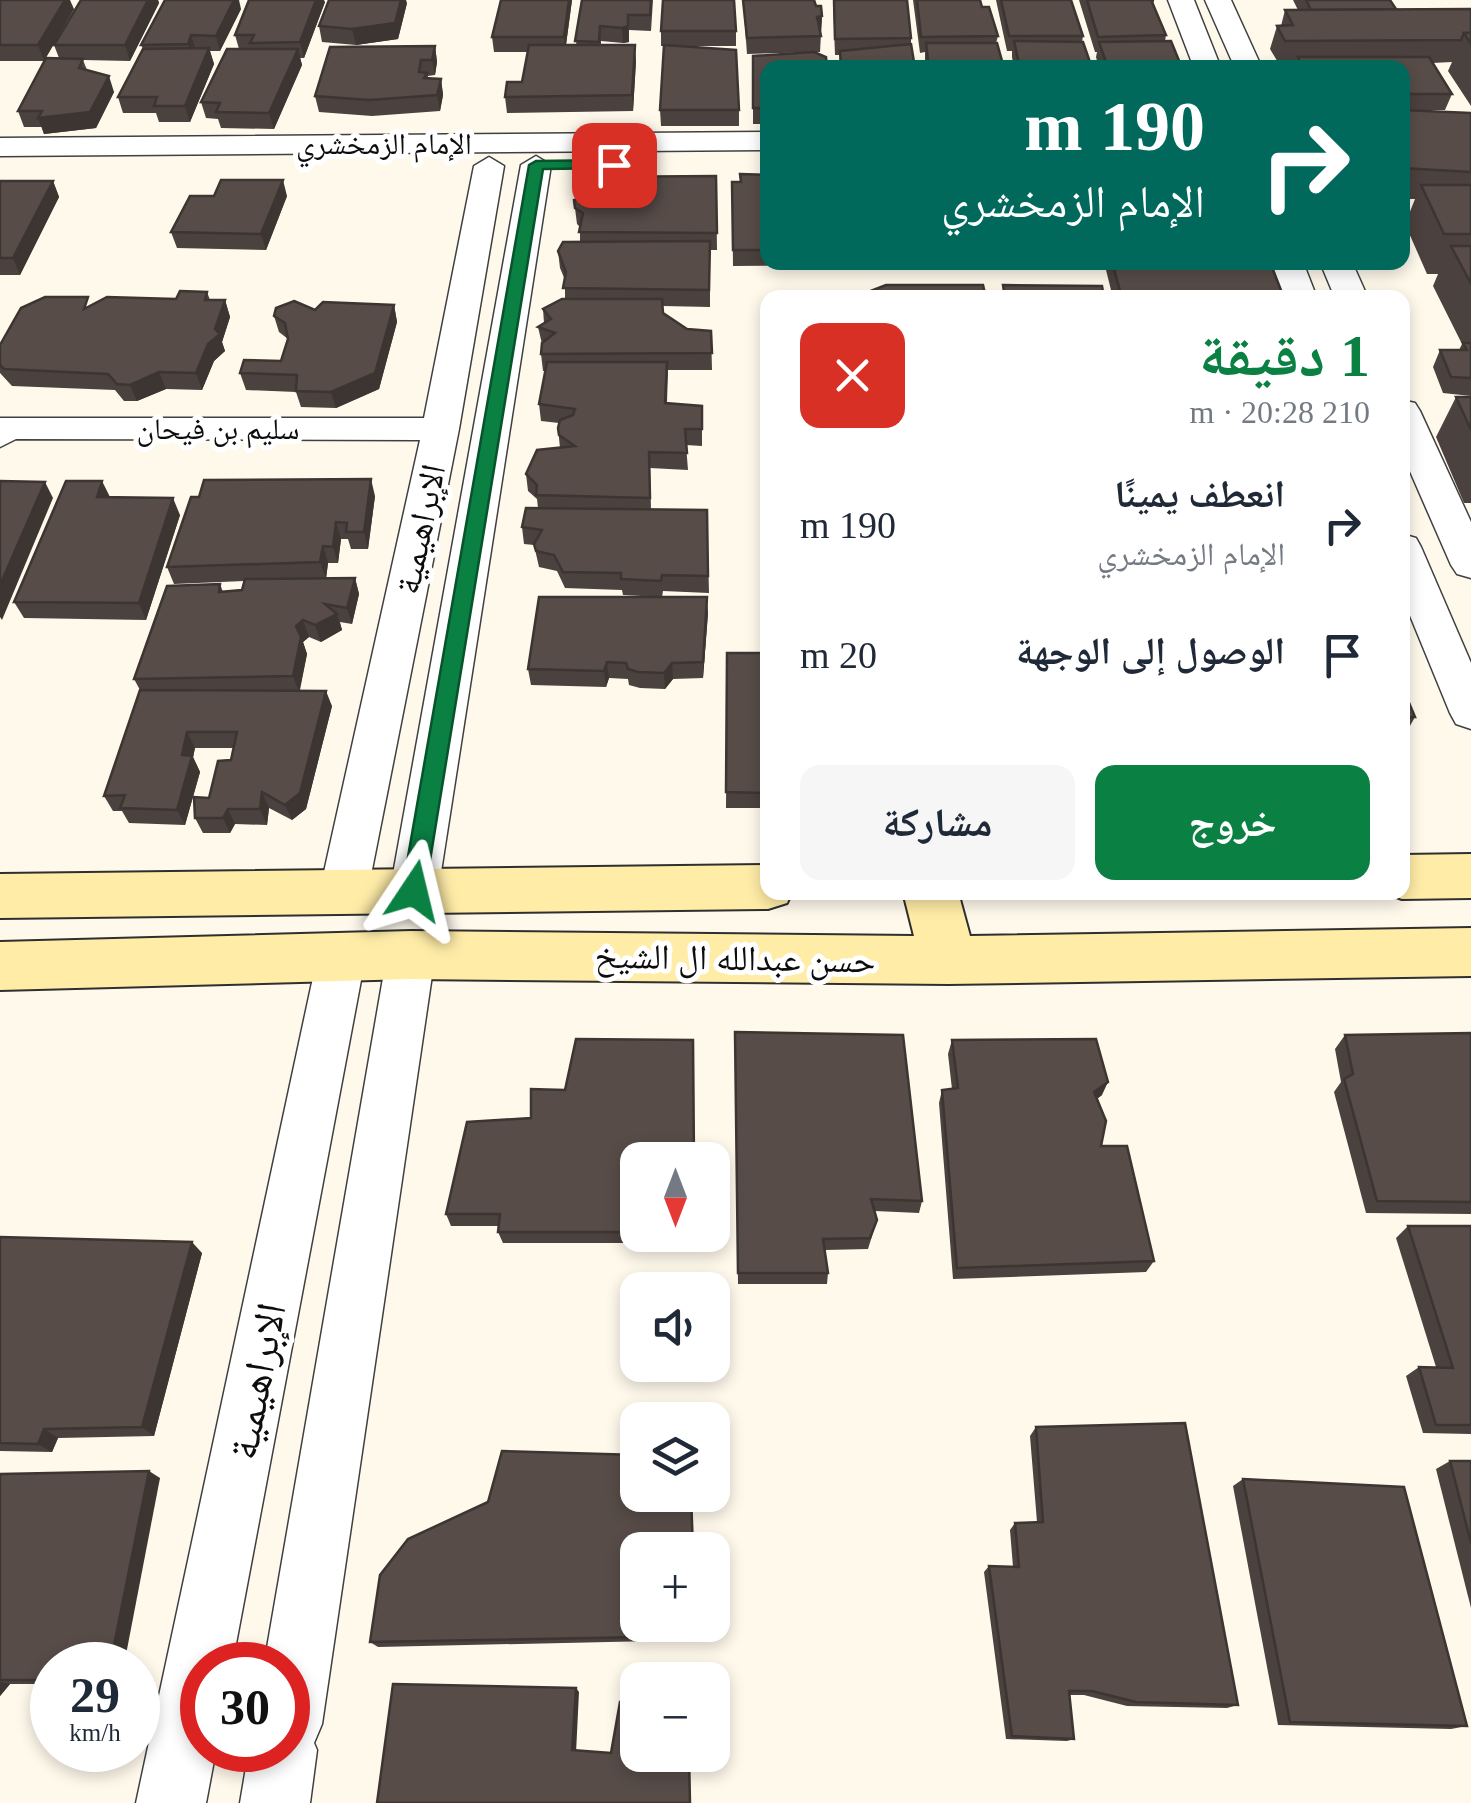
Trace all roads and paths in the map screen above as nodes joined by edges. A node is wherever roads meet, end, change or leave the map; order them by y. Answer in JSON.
{"nodes":[{"id":1,"x":1180,"y":0,"type":"edge"},
{"id":2,"x":1218,"y":0,"type":"edge"},
{"id":3,"x":1205,"y":60,"type":"edge"},
{"id":4,"x":1244,"y":60,"type":"edge"},
{"id":5,"x":760,"y":141,"type":"edge"},
{"id":6,"x":0,"y":147,"type":"edge"},
{"id":7,"x":760,"y":164,"type":"edge"},
{"id":8,"x":536,"y":165,"type":"junction"},
{"id":9,"x":489,"y":166,"type":"junction"},
{"id":10,"x":0,"y":168,"type":"edge"},
{"id":11,"x":1410,"y":430,"type":"edge"},
{"id":12,"x":0,"y":436,"type":"edge"},
{"id":13,"x":438,"y":443,"type":"junction"},
{"id":14,"x":0,"y":457,"type":"edge"},
{"id":15,"x":1471,"y":564,"type":"edge"},
{"id":16,"x":1410,"y":566,"type":"edge"},
{"id":17,"x":1471,"y":713,"type":"edge"},
{"id":18,"x":1471,"y":876,"type":"edge"},
{"id":19,"x":1410,"y":878,"type":"edge"},
{"id":20,"x":760,"y":887,"type":"edge"},
{"id":21,"x":344,"y":890,"type":"junction"},
{"id":22,"x":414,"y":891,"type":"junction"},
{"id":23,"x":0,"y":896,"type":"edge"},
{"id":24,"x":932,"y":900,"type":"edge"},
{"id":25,"x":1471,"y":952,"type":"edge"},
{"id":26,"x":411,"y":955,"type":"junction"},
{"id":27,"x":341,"y":959,"type":"junction"},
{"id":28,"x":948,"y":960,"type":"junction"},
{"id":29,"x":0,"y":966,"type":"edge"},
{"id":30,"x":301,"y":1642,"type":"edge"},
{"id":31,"x":280,"y":1772,"type":"edge"},
{"id":32,"x":171,"y":1803,"type":"edge"},
{"id":33,"x":275,"y":1803,"type":"edge"}],
"edges":[{"from":1,"to":3,"type":"street"},
{"from":2,"to":4,"type":"street"},
{"from":5,"to":6,"type":"street","name":"الإمام الزمخشري"},
{"from":7,"to":8,"type":"street","name":"الإمام الزمخشري"},
{"from":8,"to":9,"type":"street","name":"الإمام الزمخشري"},
{"from":8,"to":22,"type":"street","name":"الإبراهيمية"},
{"from":9,"to":10,"type":"street","name":"الإمام الزمخشري"},
{"from":9,"to":13,"type":"street","name":"الإبراهيمية"},
{"from":11,"to":15,"type":"street"},
{"from":12,"to":13,"type":"street","name":"سليم بن فيحان"},
{"from":13,"to":14,"type":"street","name":"سليم بن فيحان"},
{"from":13,"to":21,"type":"street","name":"الإبراهيمية"},
{"from":16,"to":17,"type":"street"},
{"from":18,"to":19,"type":"street"},
{"from":20,"to":22,"type":"street","name":"حسن عبدالله ال الشيخ"},
{"from":21,"to":22,"type":"street","name":"حسن عبدالله ال الشيخ"},
{"from":21,"to":23,"type":"street","name":"حسن عبدالله ال الشيخ"},
{"from":24,"to":28,"type":"street"},
{"from":25,"to":28,"type":"street","name":"حسن عبدالله ال الشيخ"},
{"from":26,"to":27,"type":"street","name":"حسن عبدالله ال الشيخ"},
{"from":26,"to":28,"type":"street","name":"حسن عبدالله ال الشيخ"},
{"from":26,"to":30,"type":"street"},
{"from":27,"to":29,"type":"street","name":"حسن عبدالله ال الشيخ"},
{"from":27,"to":32,"type":"street","name":"الإبراهيمية"},
{"from":31,"to":33,"type":"street"}]}
